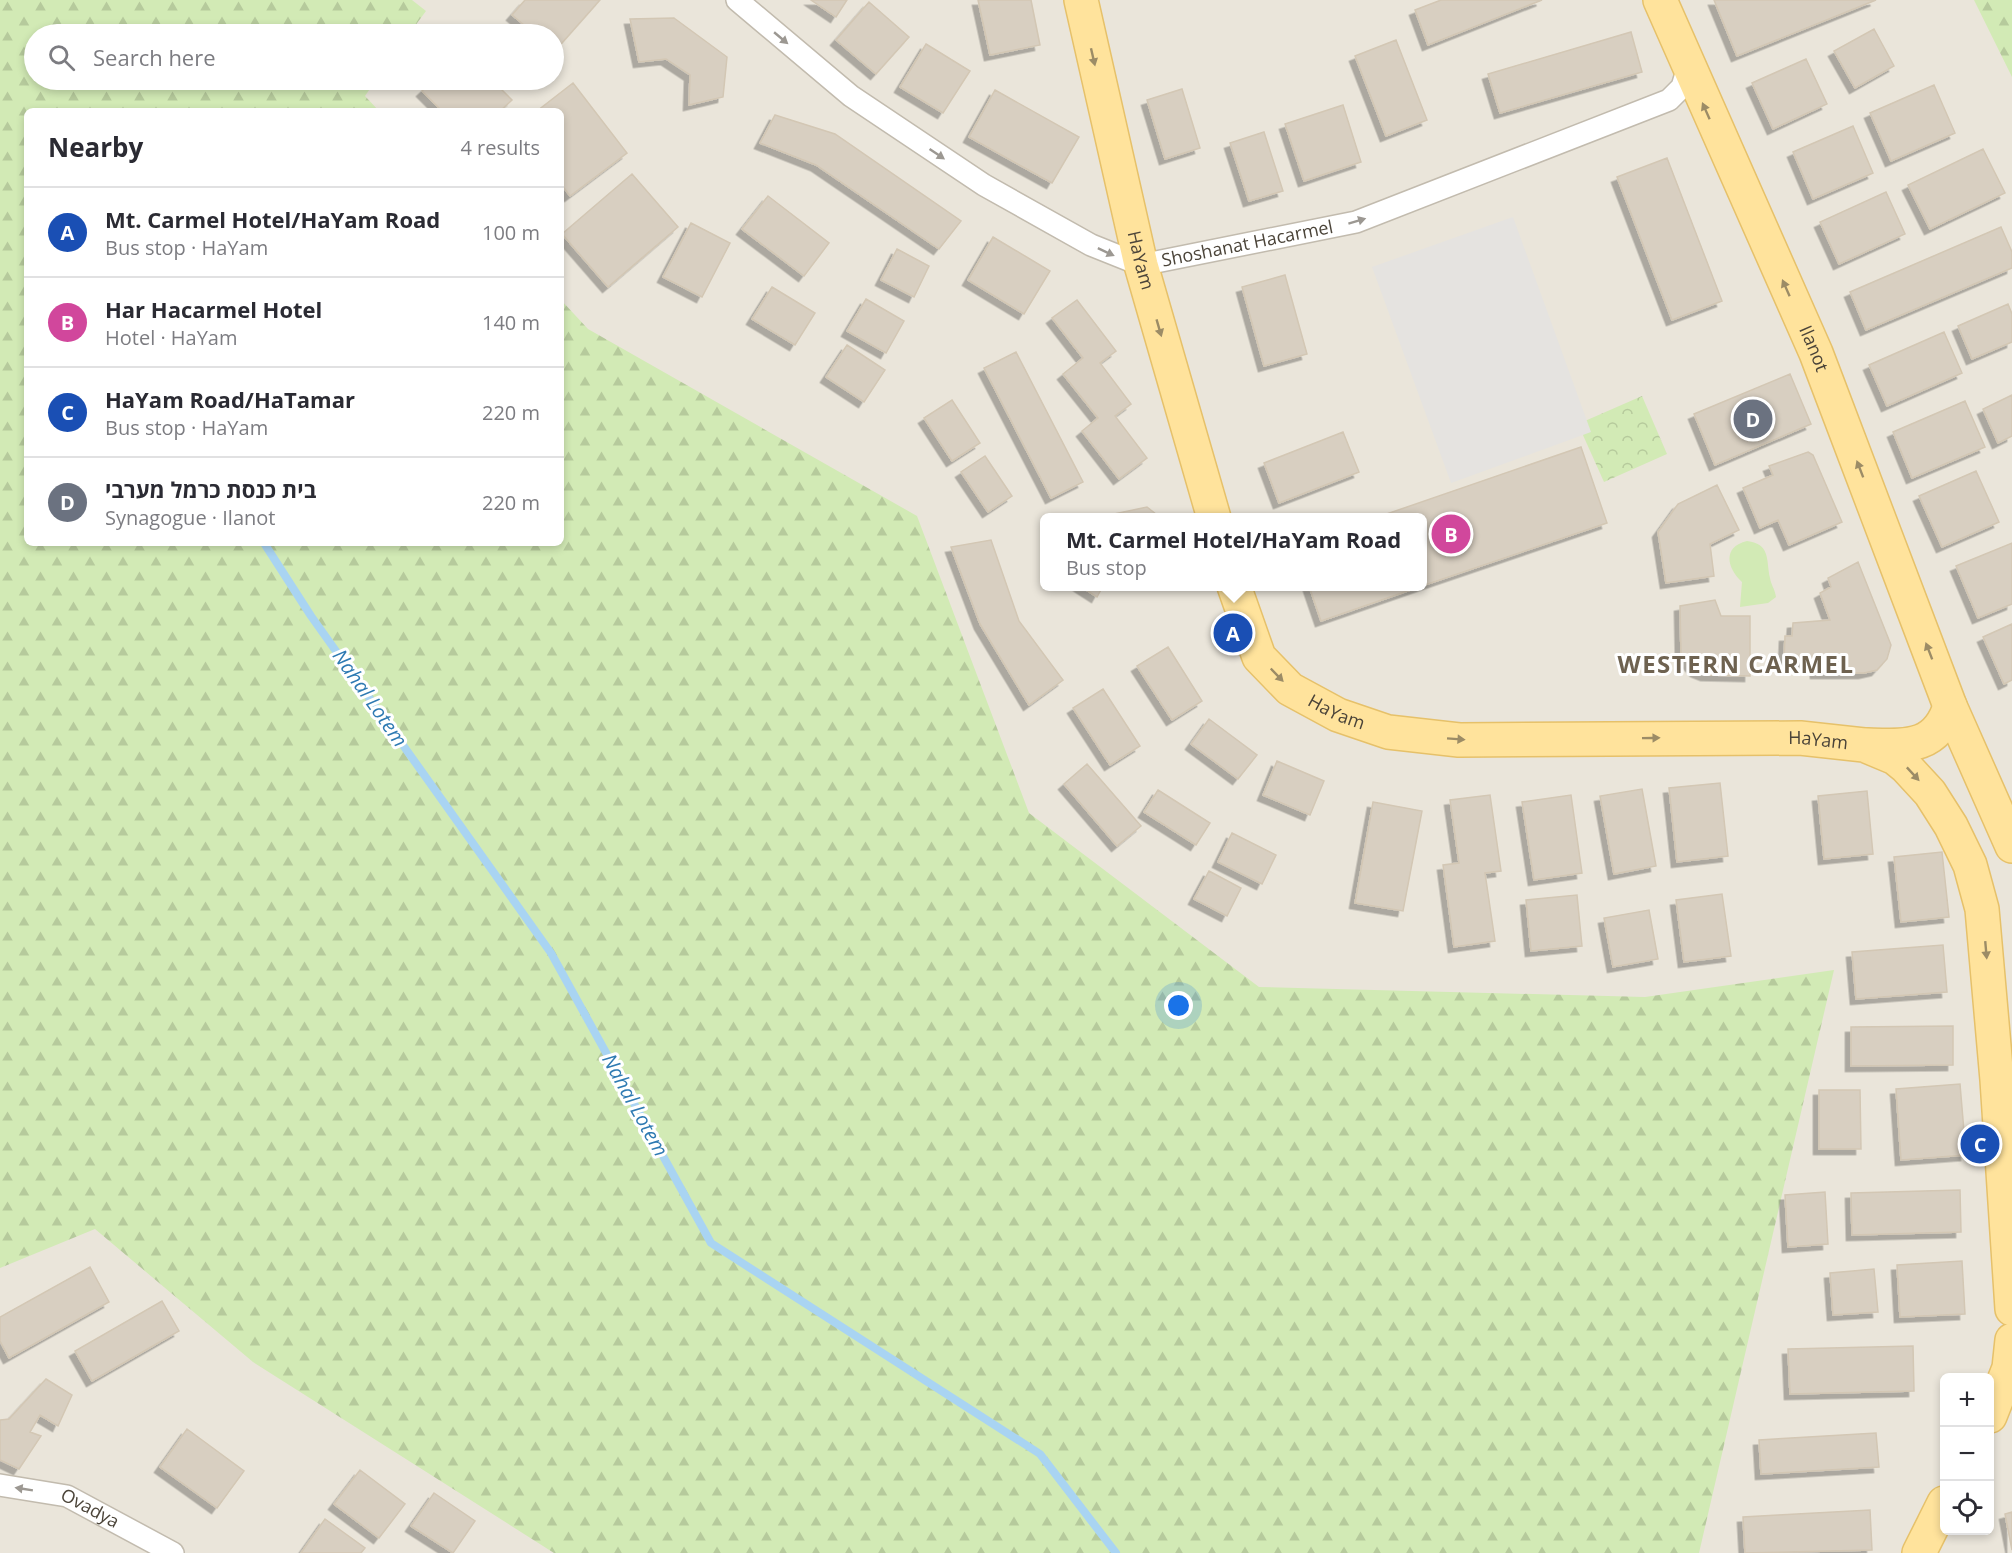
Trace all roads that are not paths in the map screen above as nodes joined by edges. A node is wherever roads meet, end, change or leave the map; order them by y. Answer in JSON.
{"nodes":[{"id":1,"x":737,"y":0,"type":"edge"},
{"id":2,"x":1081,"y":0,"type":"edge"},
{"id":3,"x":1660,"y":0,"type":"edge"},
{"id":4,"x":1688,"y":67,"type":"junction"},
{"id":5,"x":1141,"y":265,"type":"junction"},
{"id":6,"x":1213,"y":513,"type":"edge"},
{"id":7,"x":1236,"y":591,"type":"edge"},
{"id":8,"x":1950,"y":706,"type":"junction"},
{"id":9,"x":1864,"y":745,"type":"junction"},
{"id":10,"x":2000,"y":803,"type":"edge"},
{"id":11,"x":2012,"y":846,"type":"edge"},
{"id":12,"x":2012,"y":1309,"type":"edge"},
{"id":13,"x":2012,"y":1340,"type":"edge"},
{"id":14,"x":1994,"y":1404,"type":"edge"},
{"id":15,"x":2012,"y":1425,"type":"edge"},
{"id":16,"x":1994,"y":1430,"type":"edge"},
{"id":17,"x":0,"y":1485,"type":"edge"},
{"id":18,"x":1940,"y":1511,"type":"edge"},
{"id":19,"x":173,"y":1553,"type":"edge"},
{"id":20,"x":1919,"y":1553,"type":"edge"}],
"edges":[{"from":1,"to":5,"type":"street","name":"Shoshanat Hacarmel","one_way":true},
{"from":2,"to":5,"type":"main road","name":"HaYam","one_way":true},
{"from":3,"to":4,"type":"main road","name":"Ilanot"},
{"from":5,"to":4,"type":"street","name":"Shoshanat Hacarmel","one_way":true},
{"from":8,"to":4,"type":"main road","name":"Ilanot","one_way":true},
{"from":5,"to":6,"type":"main road","name":"HaYam","one_way":true},
{"from":7,"to":9,"type":"main road","name":"HaYam","one_way":true},
{"from":8,"to":9,"type":"main road"},
{"from":8,"to":10,"type":"main road"},
{"from":9,"to":12,"type":"main road","name":"HaYam","one_way":true},
{"from":10,"to":11,"type":"main road"},
{"from":13,"to":14,"type":"main road"},
{"from":15,"to":16,"type":"main road"},
{"from":19,"to":17,"type":"street","name":"Ovadya","one_way":true},
{"from":18,"to":20,"type":"main road"}]}
